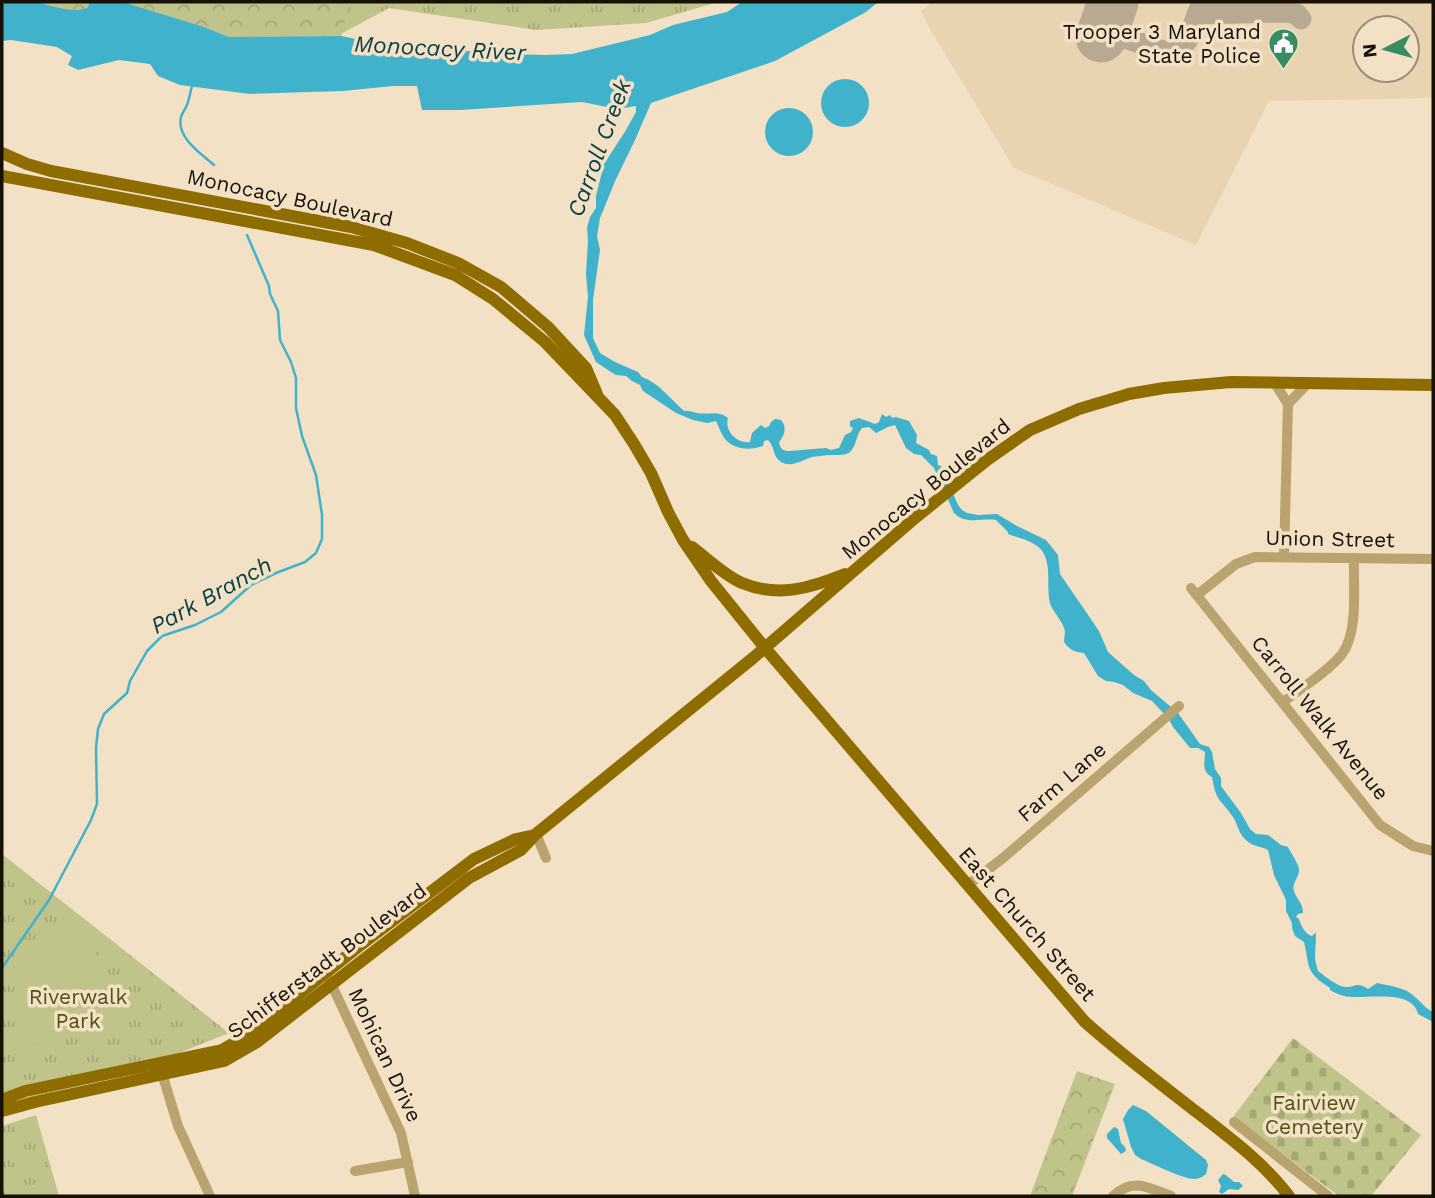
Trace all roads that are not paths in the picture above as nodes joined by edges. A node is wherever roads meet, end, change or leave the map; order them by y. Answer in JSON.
{"nodes":[{"id":1,"x":2,"y":153,"type":"edge"},
{"id":2,"x":2,"y":176,"type":"edge"},
{"id":3,"x":1274,"y":382,"type":"junction"},
{"id":4,"x":1308,"y":383,"type":"junction"},
{"id":5,"x":1433,"y":384,"type":"edge"},
{"id":6,"x":599,"y":397,"type":"junction"},
{"id":7,"x":1288,"y":404,"type":"junction"},
{"id":8,"x":683,"y":540,"type":"junction"},
{"id":9,"x":1284,"y":556,"type":"junction"},
{"id":10,"x":1354,"y":558,"type":"junction"},
{"id":11,"x":1433,"y":559,"type":"edge"},
{"id":12,"x":858,"y":568,"type":"junction"},
{"id":13,"x":1194,"y":592,"type":"joint"},
{"id":14,"x":765,"y":648,"type":"junction"},
{"id":15,"x":1283,"y":702,"type":"junction"},
{"id":16,"x":1179,"y":706,"type":"dead end"},
{"id":17,"x":536,"y":834,"type":"junction"},
{"id":18,"x":1433,"y":851,"type":"edge"},
{"id":19,"x":545,"y":858,"type":"dead end"},
{"id":20,"x":968,"y":885,"type":"junction"},
{"id":21,"x":328,"y":978,"type":"junction"},
{"id":22,"x":160,"y":1069,"type":"junction"},
{"id":23,"x":2,"y":1100,"type":"edge"},
{"id":24,"x":2,"y":1111,"type":"edge"},
{"id":25,"x":1234,"y":1122,"type":"dead end"},
{"id":26,"x":408,"y":1162,"type":"junction"},
{"id":27,"x":355,"y":1171,"type":"dead end"},
{"id":28,"x":210,"y":1196,"type":"edge"},
{"id":29,"x":415,"y":1196,"type":"edge"},
{"id":30,"x":1113,"y":1196,"type":"edge"},
{"id":31,"x":1171,"y":1196,"type":"edge"},
{"id":32,"x":1289,"y":1196,"type":"edge"},
{"id":33,"x":1328,"y":1196,"type":"edge"}],
"edges":[{"from":1,"to":6,"type":"main road","name":"Monocacy Boulevard"},
{"from":2,"to":6,"type":"main road","name":"Monocacy Boulevard"},
{"from":3,"to":4,"type":"main road","name":"Monocacy Boulevard"},
{"from":3,"to":7,"type":"street"},
{"from":3,"to":12,"type":"main road","name":"Monocacy Boulevard"},
{"from":4,"to":5,"type":"main road","name":"Monocacy Boulevard"},
{"from":4,"to":7,"type":"street"},
{"from":6,"to":8,"type":"main road","name":"Monocacy Boulevard"},
{"from":7,"to":9,"type":"street"},
{"from":8,"to":12,"type":"main road"},
{"from":8,"to":14,"type":"main road","name":"Monocacy Boulevard"},
{"from":9,"to":10,"type":"street","name":"Union Street"},
{"from":9,"to":13,"type":"street","name":"Union Street"},
{"from":10,"to":11,"type":"street","name":"Union Street"},
{"from":10,"to":15,"type":"street"},
{"from":12,"to":14,"type":"main road","name":"Monocacy Boulevard"},
{"from":13,"to":15,"type":"street","name":"Carroll Walk Avenue"},
{"from":14,"to":17,"type":"main road","name":"Schifferstadt Boulevard"},
{"from":14,"to":20,"type":"main road","name":"East Church Street"},
{"from":15,"to":18,"type":"street","name":"Carroll Walk Avenue"},
{"from":16,"to":20,"type":"street","name":"Farm Lane"},
{"from":17,"to":19,"type":"street"},
{"from":17,"to":21,"type":"main road","name":"Schifferstadt Boulevard"},
{"from":20,"to":32,"type":"main road","name":"East Church Street"},
{"from":21,"to":22,"type":"main road","name":"Schifferstadt Boulevard"},
{"from":21,"to":26,"type":"street","name":"Mohican Drive"},
{"from":22,"to":23,"type":"main road","name":"Schifferstadt Boulevard"},
{"from":22,"to":24,"type":"main road","name":"Schifferstadt Boulevard"},
{"from":22,"to":28,"type":"street"},
{"from":25,"to":33,"type":"street"},
{"from":26,"to":27,"type":"street"},
{"from":26,"to":29,"type":"street","name":"Mohican Drive"},
{"from":30,"to":31,"type":"street"}]}
